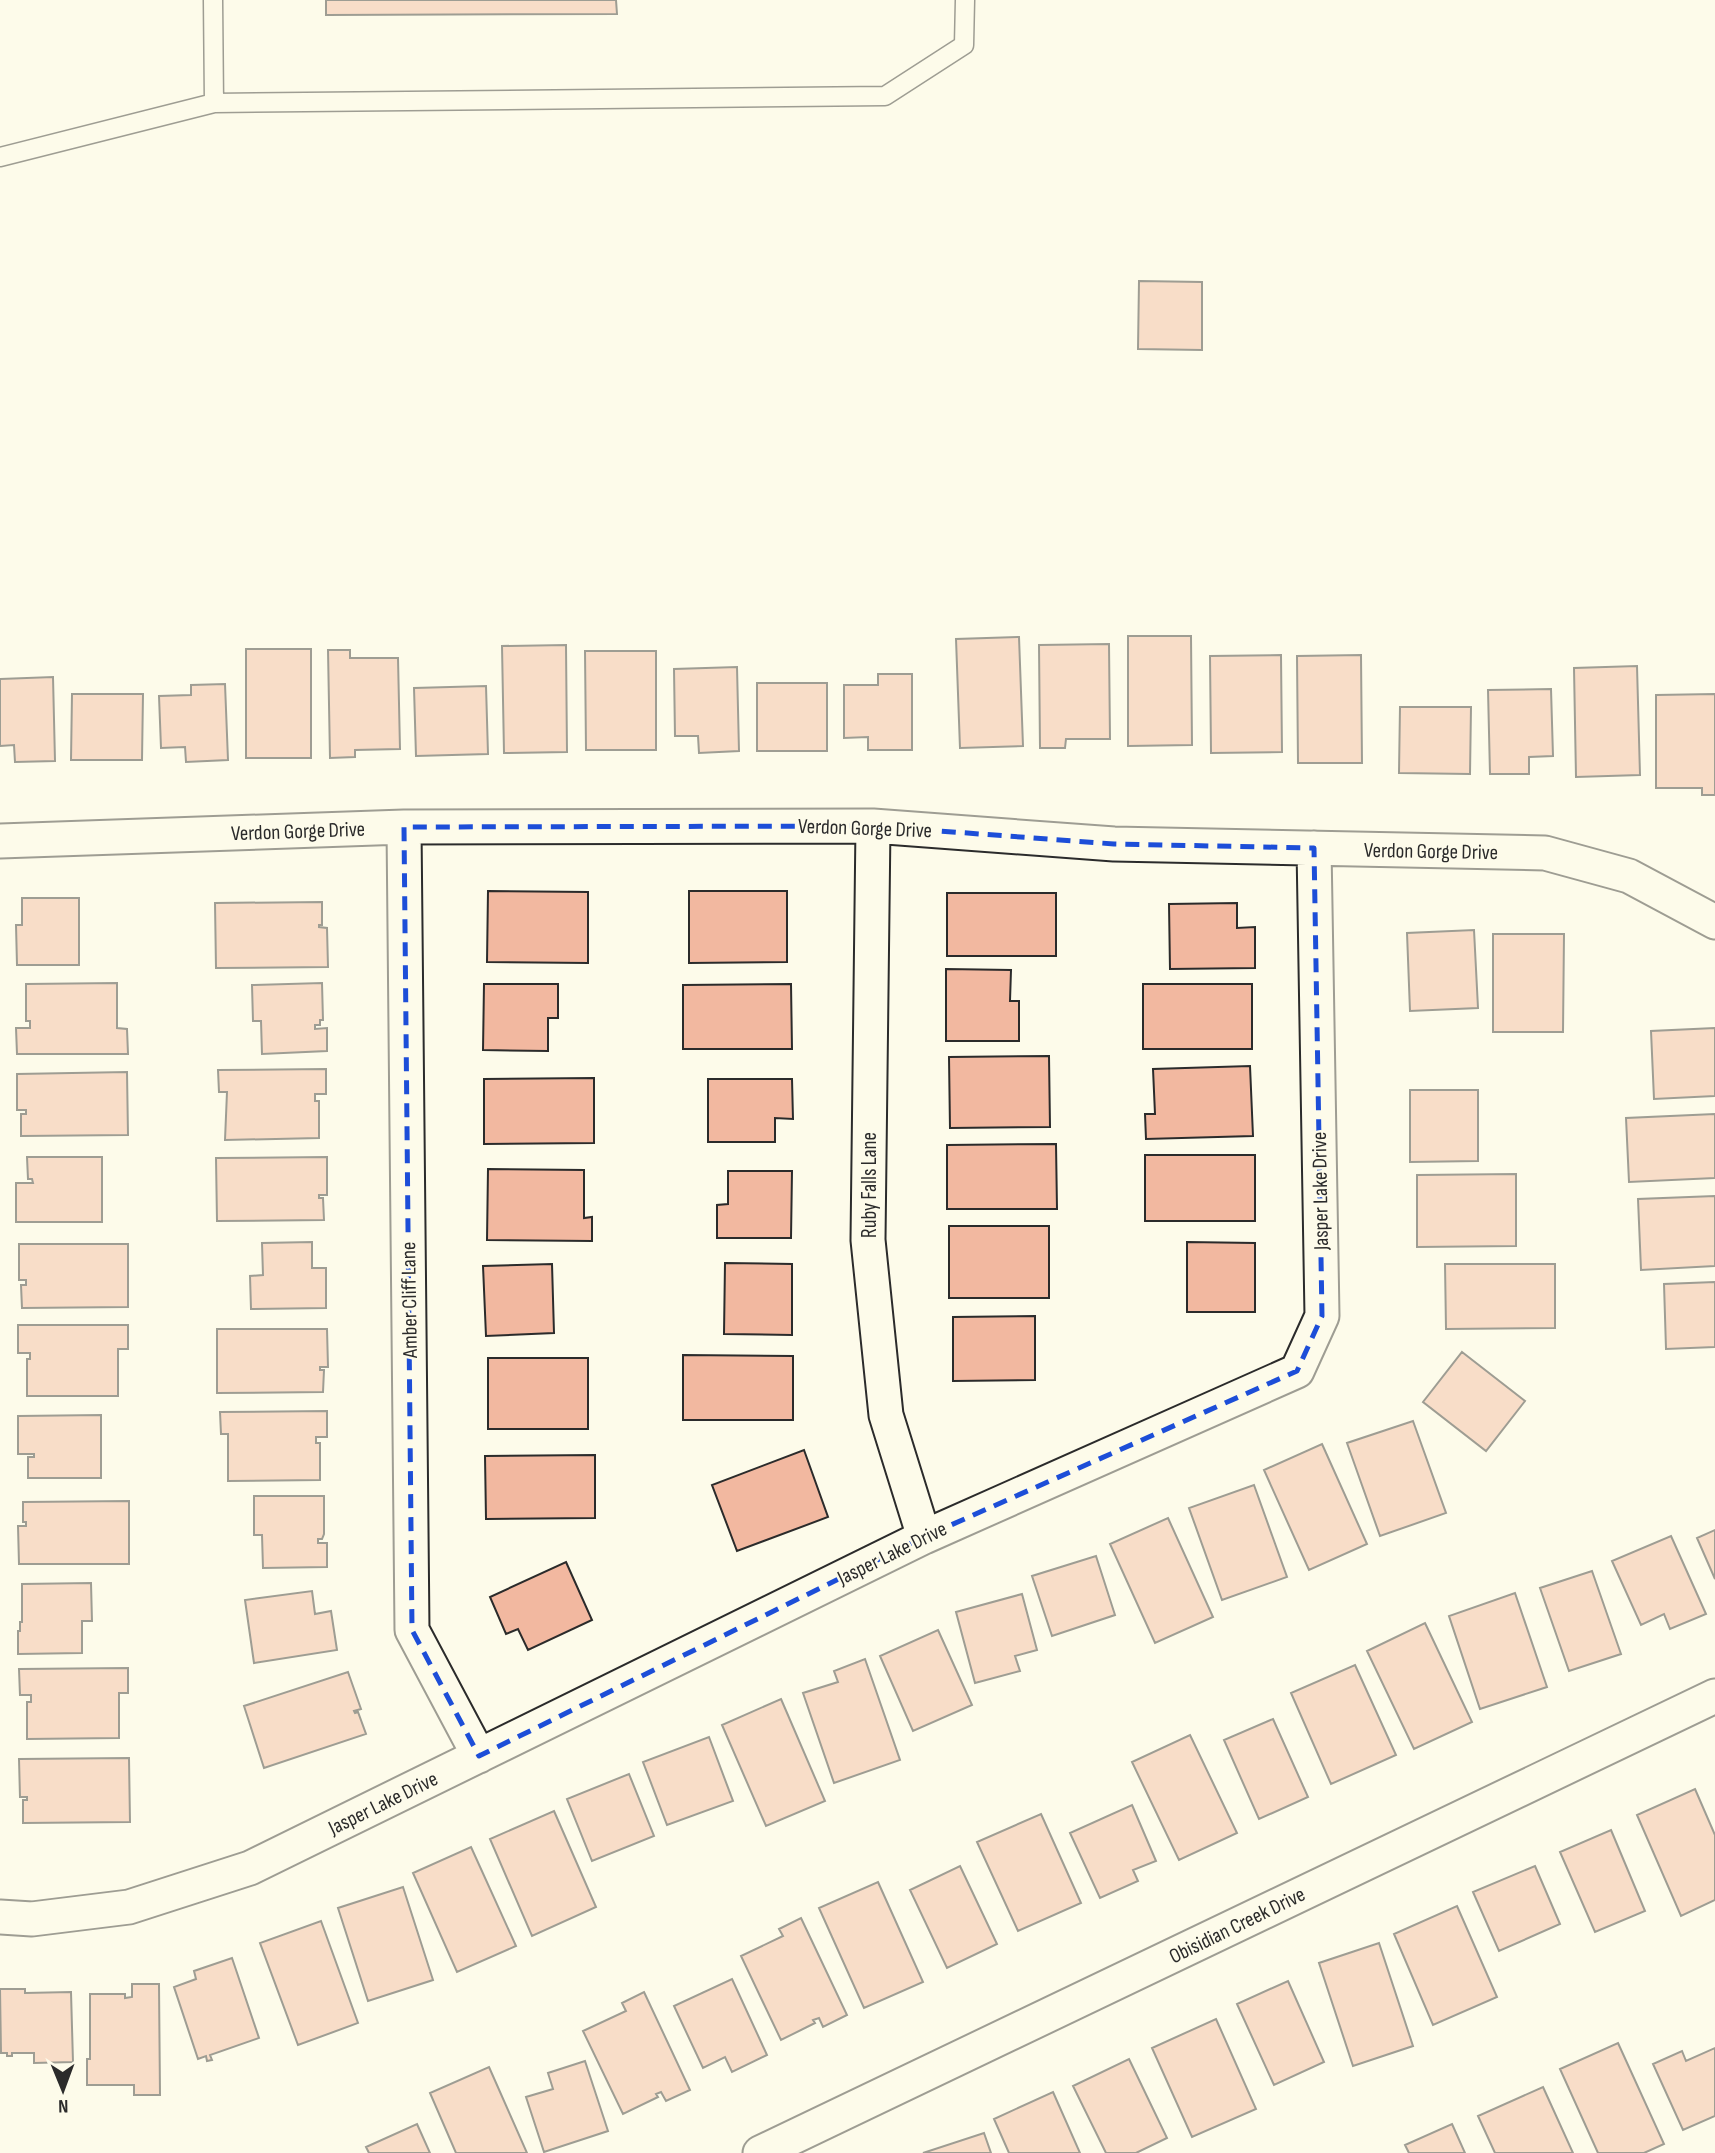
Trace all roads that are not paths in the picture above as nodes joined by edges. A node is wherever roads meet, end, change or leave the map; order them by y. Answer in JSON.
{"nodes":[{"id":1,"x":213,"y":0,"type":"edge"},
{"id":2,"x":965,"y":0,"type":"edge"},
{"id":3,"x":214,"y":103,"type":"junction"},
{"id":4,"x":0,"y":157,"type":"edge"},
{"id":5,"x":873,"y":825,"type":"junction"},
{"id":6,"x":404,"y":827,"type":"junction"},
{"id":7,"x":0,"y":841,"type":"edge"},
{"id":8,"x":1314,"y":848,"type":"junction"},
{"id":9,"x":1715,"y":922,"type":"edge"},
{"id":10,"x":925,"y":1537,"type":"junction"},
{"id":11,"x":1715,"y":1696,"type":"edge"},
{"id":12,"x":479,"y":1756,"type":"junction"},
{"id":13,"x":0,"y":1917,"type":"edge"},
{"id":14,"x":760,"y":2153,"type":"edge"}],
"edges":[{"from":1,"to":3,"type":"lane"},
{"from":2,"to":3,"type":"lane"},
{"from":3,"to":4,"type":"lane"},
{"from":5,"to":6,"type":"street","name":"Verdon Gorge Drive"},
{"from":5,"to":8,"type":"street","name":"Verdon Gorge Drive"},
{"from":5,"to":10,"type":"street","name":"Ruby Falls Lane"},
{"from":6,"to":7,"type":"street","name":"Verdon Gorge Drive"},
{"from":6,"to":12,"type":"street","name":"Amber Cliff Lane"},
{"from":8,"to":9,"type":"street","name":"Verdon Gorge Drive"},
{"from":8,"to":10,"type":"street","name":"Jasper Lake Drive"},
{"from":10,"to":12,"type":"street","name":"Jasper Lake Drive"},
{"from":11,"to":14,"type":"street","name":"Obisidian Creek Drive"},
{"from":12,"to":13,"type":"street","name":"Jasper Lake Drive"}]}
